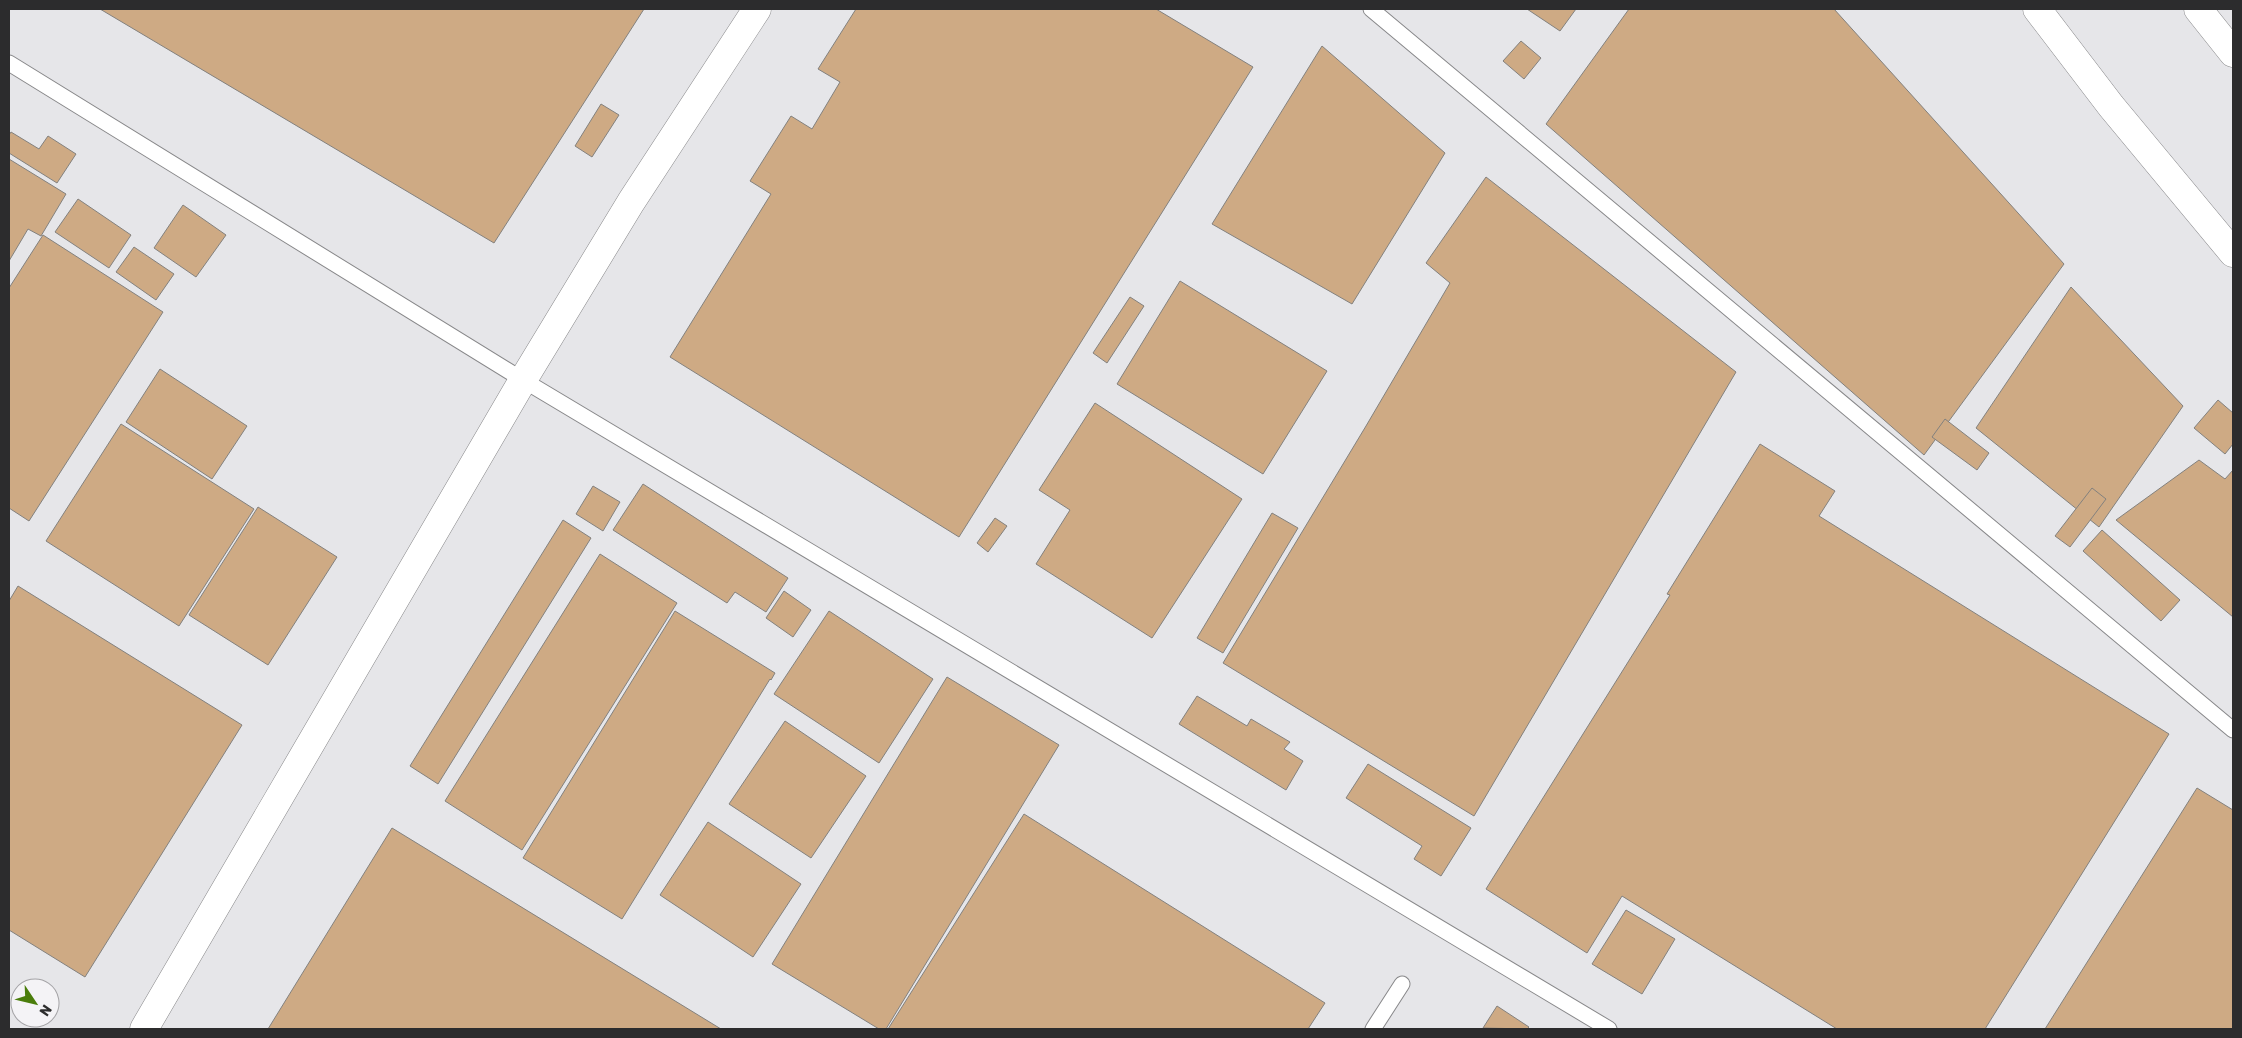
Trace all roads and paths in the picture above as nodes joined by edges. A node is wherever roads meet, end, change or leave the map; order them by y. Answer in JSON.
{"nodes":[{"id":1,"x":757,"y":9,"type":"edge"},
{"id":2,"x":1371,"y":9,"type":"edge"},
{"id":3,"x":2036,"y":9,"type":"edge"},
{"id":4,"x":2198,"y":9,"type":"edge"},
{"id":5,"x":2233,"y":53,"type":"edge"},
{"id":6,"x":9,"y":63,"type":"edge"},
{"id":7,"x":2233,"y":253,"type":"edge"},
{"id":8,"x":523,"y":380,"type":"junction"},
{"id":9,"x":2233,"y":730,"type":"edge"},
{"id":10,"x":1402,"y":984,"type":"dead end"},
{"id":11,"x":144,"y":1029,"type":"edge"},
{"id":12,"x":1373,"y":1029,"type":"edge"},
{"id":13,"x":1610,"y":1029,"type":"edge"}],
"edges":[{"from":1,"to":8,"type":"street"},
{"from":2,"to":9,"type":"lane"},
{"from":3,"to":7,"type":"street"},
{"from":4,"to":5,"type":"street"},
{"from":6,"to":8,"type":"lane"},
{"from":8,"to":11,"type":"street"},
{"from":8,"to":13,"type":"lane"},
{"from":10,"to":12,"type":"lane"}]}
